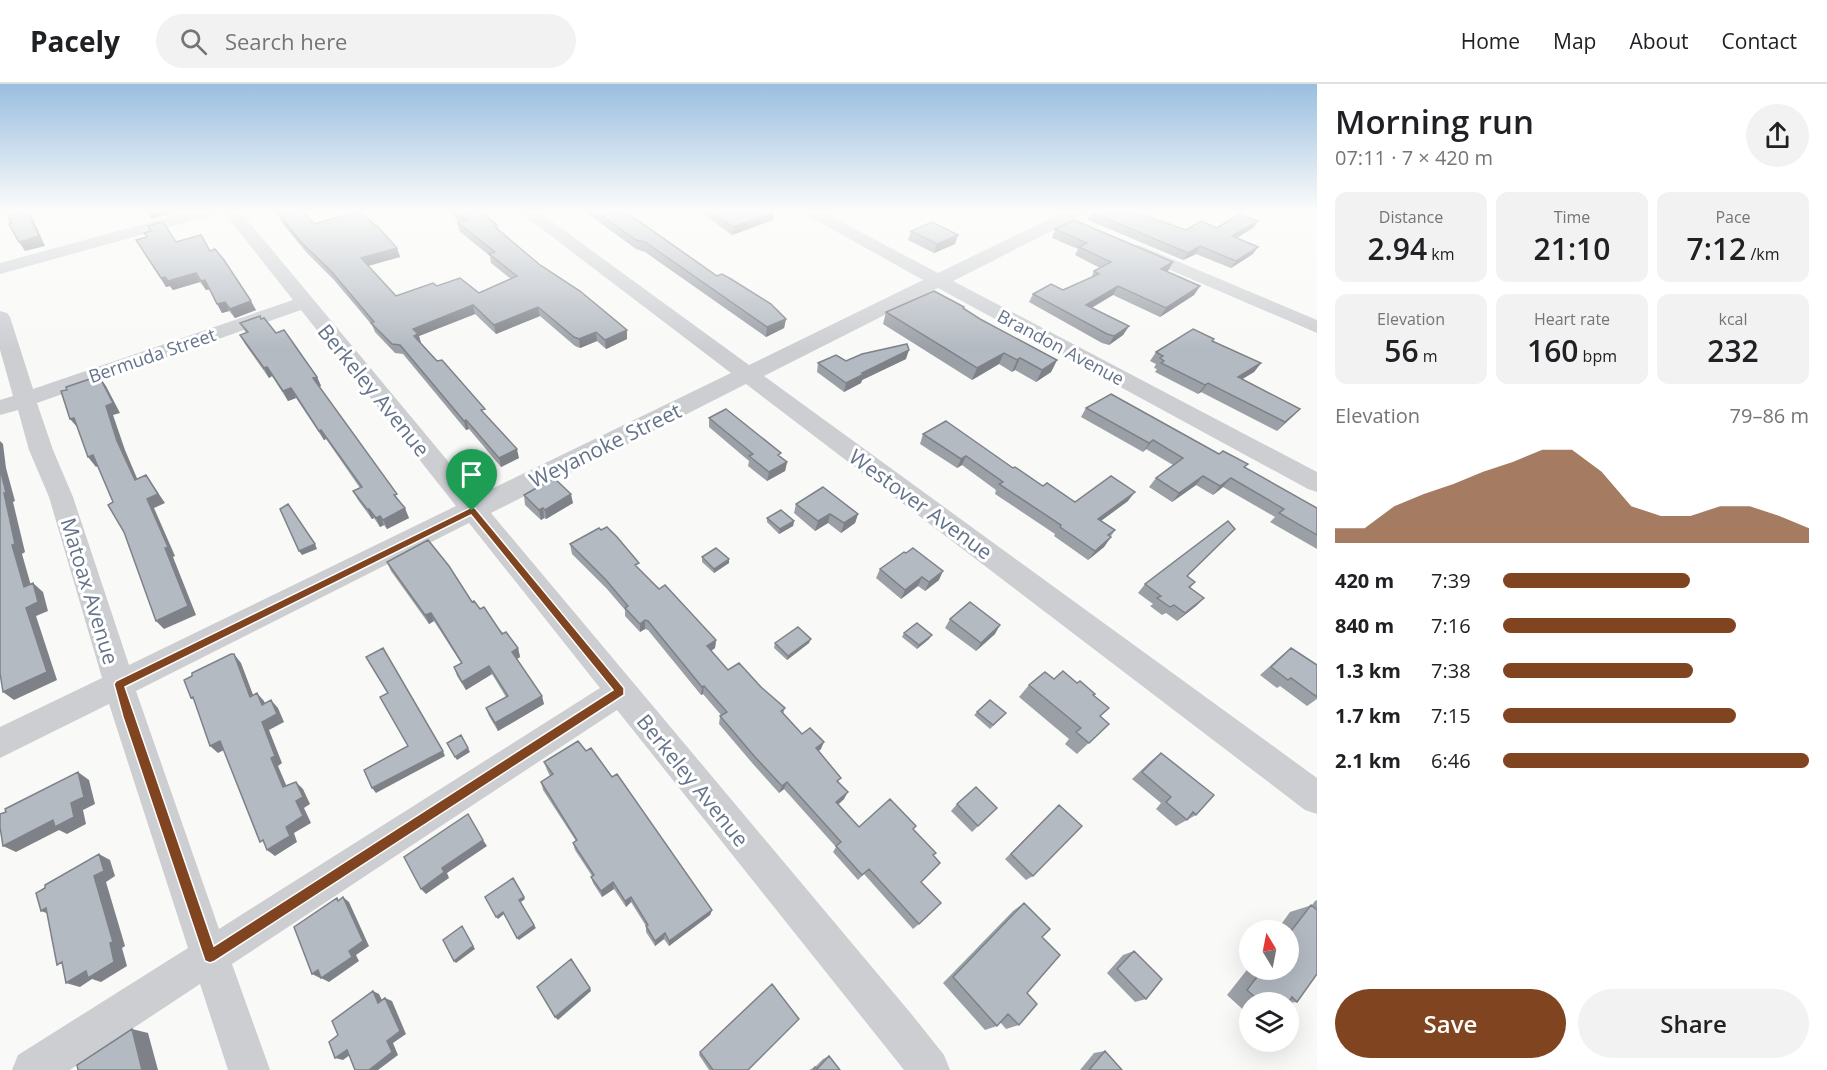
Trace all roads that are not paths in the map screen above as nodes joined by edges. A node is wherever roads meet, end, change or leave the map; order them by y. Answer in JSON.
{"nodes":[{"id":1,"x":47,"y":256,"type":"edge"},
{"id":2,"x":267,"y":256,"type":"edge"},
{"id":3,"x":587,"y":256,"type":"edge"},
{"id":4,"x":890,"y":256,"type":"edge"},
{"id":5,"x":992,"y":256,"type":"edge"},
{"id":6,"x":1152,"y":256,"type":"edge"},
{"id":7,"x":0,"y":269,"type":"edge"},
{"id":8,"x":936,"y":281,"type":"junction"},
{"id":9,"x":304,"y":303,"type":"junction"},
{"id":10,"x":0,"y":317,"type":"edge"},
{"id":11,"x":1317,"y":327,"type":"edge"},
{"id":12,"x":746,"y":375,"type":"junction"},
{"id":13,"x":13,"y":403,"type":"edge"},
{"id":14,"x":1317,"y":483,"type":"edge"},
{"id":15,"x":472,"y":511,"type":"junction"},
{"id":16,"x":119,"y":684,"type":"junction"},
{"id":17,"x":621,"y":691,"type":"junction"},
{"id":18,"x":0,"y":743,"type":"edge"},
{"id":19,"x":1317,"y":798,"type":"edge"},
{"id":20,"x":210,"y":956,"type":"junction"},
{"id":21,"x":33,"y":1070,"type":"edge"},
{"id":22,"x":249,"y":1070,"type":"edge"},
{"id":23,"x":929,"y":1070,"type":"edge"}],
"edges":[{"from":1,"to":7,"type":"street"},
{"from":2,"to":9,"type":"street","name":"Berkeley Avenue"},
{"from":3,"to":12,"type":"street","name":"Westover Avenue"},
{"from":4,"to":8,"type":"street","name":"Brandon Avenue"},
{"from":5,"to":8,"type":"street","name":"Weyanoke Street"},
{"from":6,"to":11,"type":"street"},
{"from":8,"to":12,"type":"street","name":"Weyanoke Street"},
{"from":8,"to":14,"type":"street","name":"Brandon Avenue"},
{"from":9,"to":13,"type":"street","name":"Bermuda Street"},
{"from":9,"to":15,"type":"street","name":"Berkeley Avenue"},
{"from":10,"to":13,"type":"street","name":"Matoax Avenue"},
{"from":12,"to":15,"type":"street","name":"Weyanoke Street"},
{"from":12,"to":19,"type":"street","name":"Westover Avenue"},
{"from":13,"to":16,"type":"street","name":"Matoax Avenue"},
{"from":15,"to":16,"type":"street","name":"Weyanoke Street"},
{"from":15,"to":17,"type":"street","name":"Berkeley Avenue"},
{"from":16,"to":18,"type":"street","name":"Weyanoke Street"},
{"from":16,"to":20,"type":"street","name":"Matoax Avenue"},
{"from":17,"to":20,"type":"street"},
{"from":17,"to":23,"type":"street","name":"Berkeley Avenue"},
{"from":20,"to":21,"type":"street"},
{"from":20,"to":22,"type":"street","name":"Matoax Avenue"}]}
